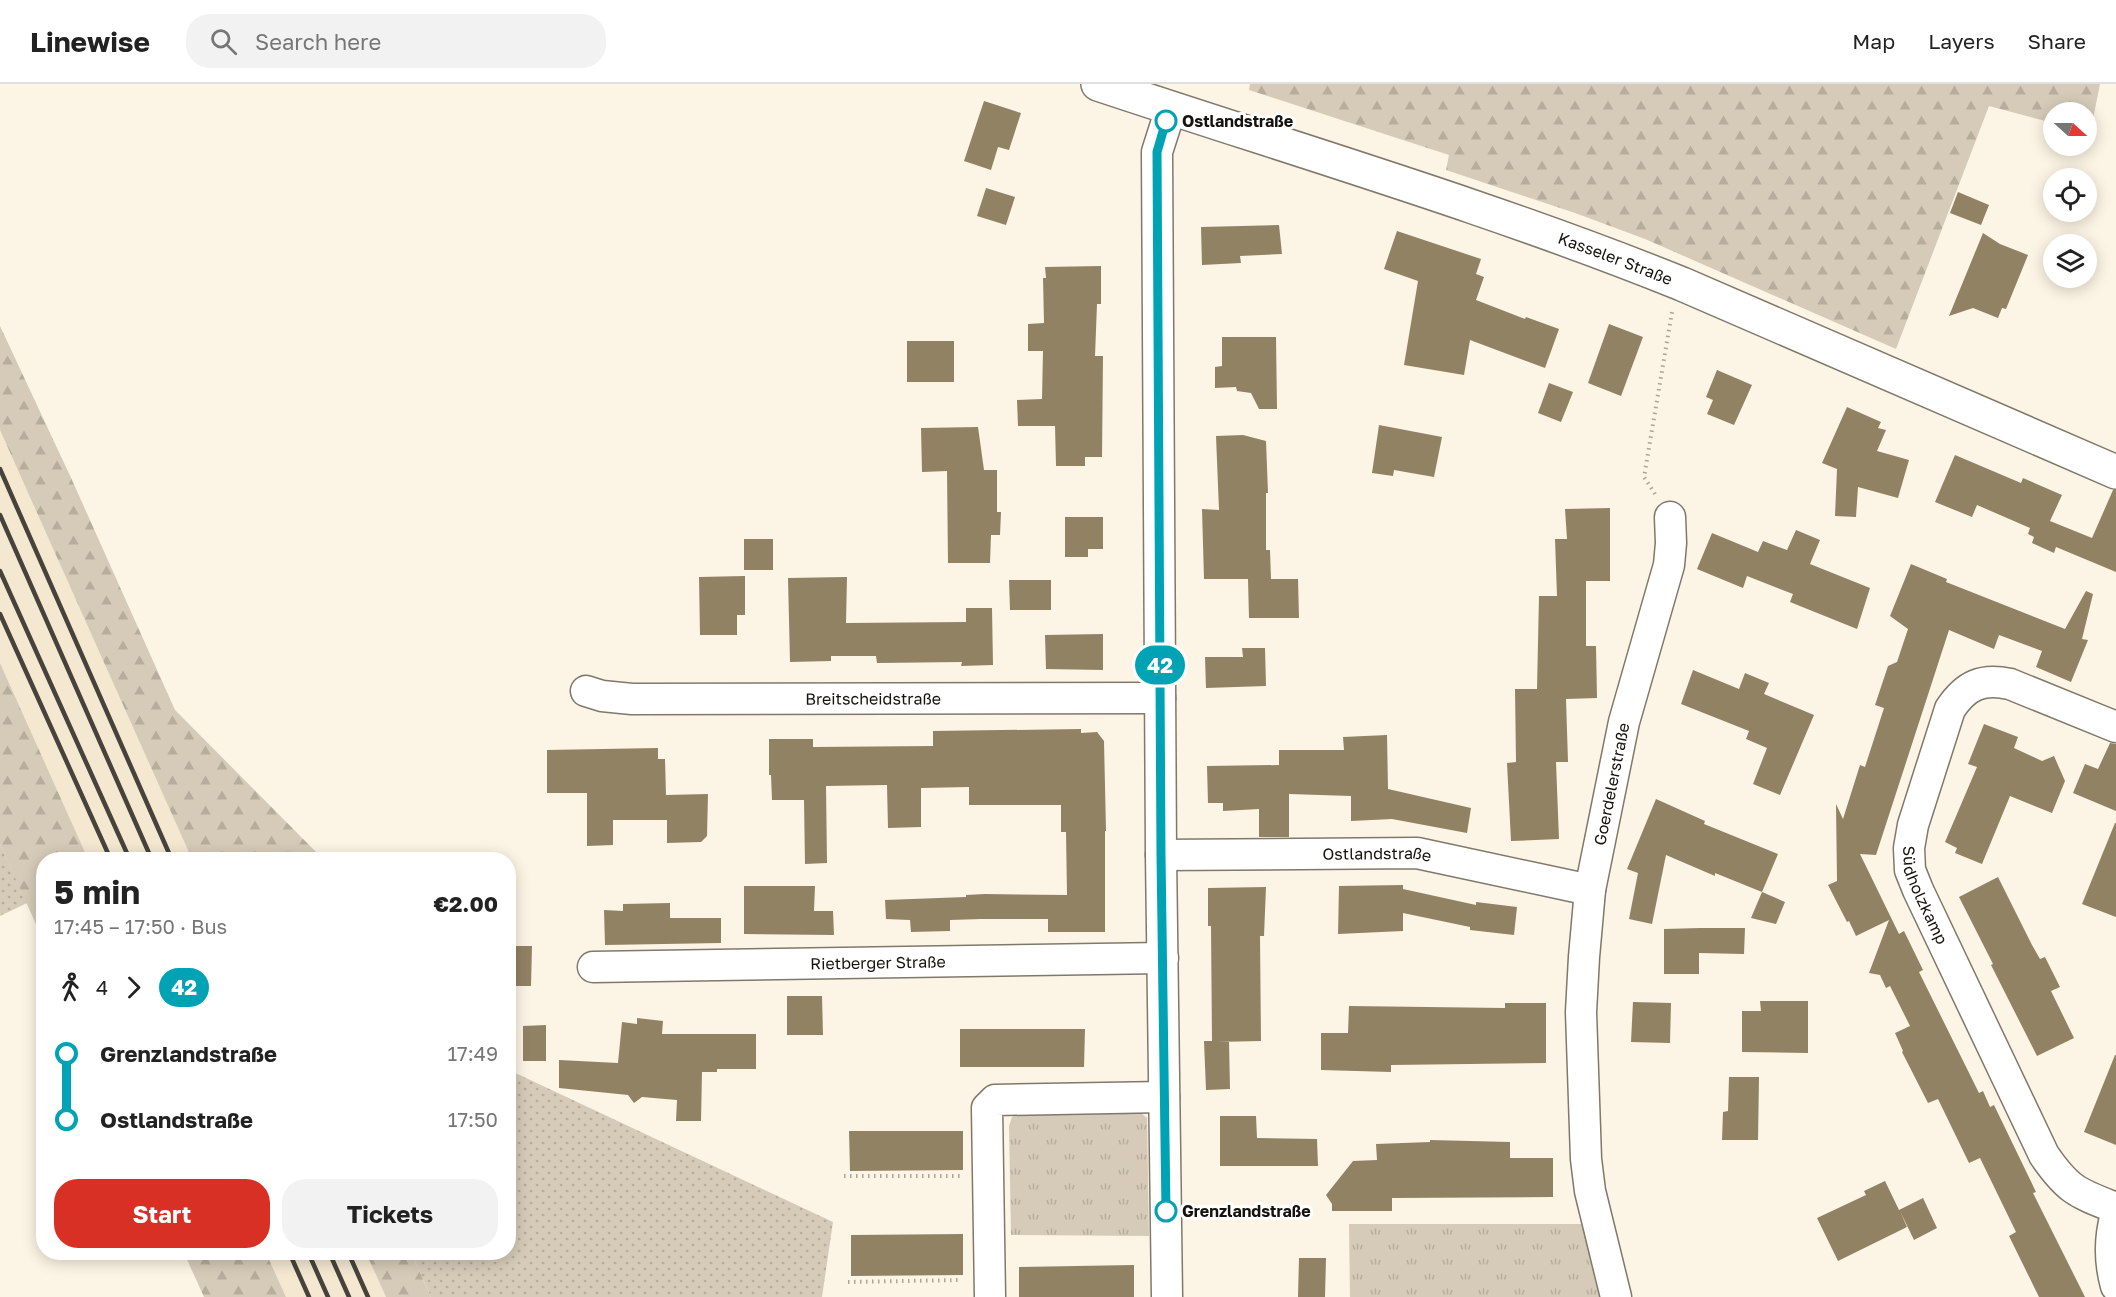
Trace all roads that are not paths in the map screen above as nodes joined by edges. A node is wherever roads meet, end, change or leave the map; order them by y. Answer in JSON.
{"nodes":[{"id":1,"x":1098,"y":84,"type":"edge"},
{"id":2,"x":1171,"y":108,"type":"junction"},
{"id":3,"x":2116,"y":472,"type":"edge"},
{"id":4,"x":1670,"y":517,"type":"road end"},
{"id":5,"x":586,"y":691,"type":"dead end"},
{"id":6,"x":1160,"y":698,"type":"junction"},
{"id":7,"x":2116,"y":727,"type":"edge"},
{"id":8,"x":1161,"y":855,"type":"junction"},
{"id":9,"x":1590,"y":890,"type":"junction"},
{"id":10,"x":1162,"y":958,"type":"junction"},
{"id":11,"x":593,"y":967,"type":"dead end"},
{"id":12,"x":1164,"y":1097,"type":"junction"},
{"id":13,"x":2116,"y":1208,"type":"edge"},
{"id":14,"x":2116,"y":1214,"type":"edge"},
{"id":15,"x":2116,"y":1286,"type":"edge"},
{"id":16,"x":990,"y":1289,"type":"edge"},
{"id":17,"x":1167,"y":1297,"type":"edge"},
{"id":18,"x":1616,"y":1297,"type":"edge"}],
"edges":[{"from":1,"to":2,"type":"street","name":"Kasseler Straße"},
{"from":2,"to":3,"type":"street","name":"Kasseler Straße"},
{"from":2,"to":6,"type":"street"},
{"from":4,"to":9,"type":"street","name":"Goerdelerstraße"},
{"from":5,"to":6,"type":"street","name":"Breitscheidstraße"},
{"from":6,"to":8,"type":"street"},
{"from":7,"to":13,"type":"street","name":"Südholzkamp"},
{"from":8,"to":9,"type":"street","name":"Ostlandstraße"},
{"from":8,"to":10,"type":"street"},
{"from":9,"to":18,"type":"street","name":"Goerdelerstraße"},
{"from":10,"to":11,"type":"street","name":"Rietberger Straße"},
{"from":10,"to":12,"type":"street"},
{"from":12,"to":16,"type":"street"},
{"from":12,"to":17,"type":"street"},
{"from":14,"to":15,"type":"street"}]}
